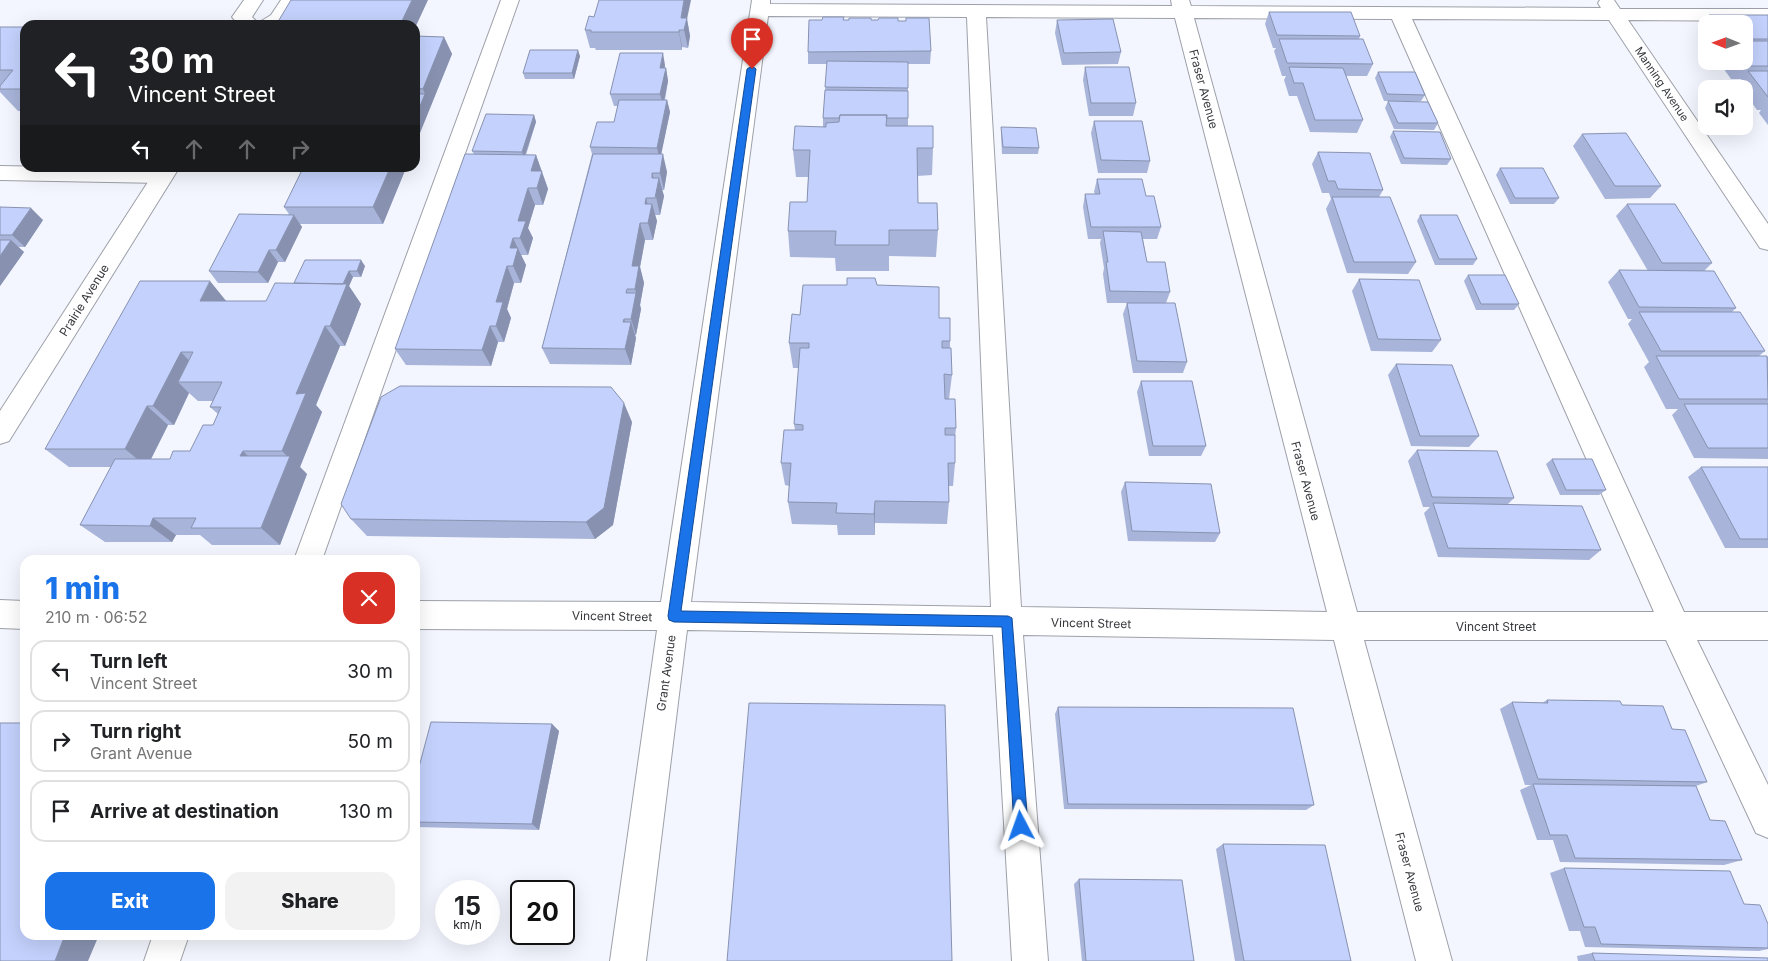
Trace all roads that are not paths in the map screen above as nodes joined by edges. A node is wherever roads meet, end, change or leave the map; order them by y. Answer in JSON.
{"nodes":[{"id":1,"x":254,"y":0,"type":"edge"},
{"id":2,"x":290,"y":0,"type":"edge"},
{"id":3,"x":510,"y":0,"type":"edge"},
{"id":4,"x":760,"y":5,"type":"edge"},
{"id":5,"x":1182,"y":6,"type":"edge"},
{"id":6,"x":1610,"y":8,"type":"edge"},
{"id":7,"x":976,"y":11,"type":"junction"},
{"id":8,"x":1399,"y":12,"type":"junction"},
{"id":9,"x":1768,"y":15,"type":"edge"},
{"id":10,"x":245,"y":20,"type":"edge"},
{"id":11,"x":276,"y":20,"type":"edge"},
{"id":12,"x":165,"y":172,"type":"edge"},
{"id":13,"x":0,"y":173,"type":"edge"},
{"id":14,"x":1768,"y":242,"type":"edge"},
{"id":15,"x":0,"y":433,"type":"edge"},
{"id":16,"x":310,"y":555,"type":"edge"},
{"id":17,"x":0,"y":614,"type":"edge"},
{"id":18,"x":20,"y":614,"type":"edge"},
{"id":19,"x":420,"y":615,"type":"edge"},
{"id":20,"x":674,"y":616,"type":"junction"},
{"id":21,"x":1008,"y":622,"type":"junction"},
{"id":22,"x":1345,"y":626,"type":"junction"},
{"id":23,"x":1675,"y":626,"type":"junction"},
{"id":24,"x":1768,"y":626,"type":"edge"},
{"id":25,"x":1768,"y":822,"type":"edge"},
{"id":26,"x":169,"y":940,"type":"edge"},
{"id":27,"x":162,"y":961,"type":"edge"},
{"id":28,"x":628,"y":961,"type":"edge"},
{"id":29,"x":1030,"y":961,"type":"edge"},
{"id":30,"x":1434,"y":961,"type":"edge"}],
"edges":[{"from":1,"to":10,"type":"street"},
{"from":2,"to":11,"type":"street"},
{"from":3,"to":16,"type":"street"},
{"from":4,"to":7,"type":"street"},
{"from":4,"to":20,"type":"street","name":"Grant Avenue"},
{"from":5,"to":7,"type":"street"},
{"from":5,"to":8,"type":"street"},
{"from":5,"to":22,"type":"street","name":"Fraser Avenue"},
{"from":6,"to":8,"type":"street"},
{"from":6,"to":9,"type":"street"},
{"from":6,"to":14,"type":"street","name":"Manning Avenue"},
{"from":7,"to":21,"type":"street"},
{"from":8,"to":23,"type":"street"},
{"from":12,"to":13,"type":"street"},
{"from":12,"to":15,"type":"street","name":"Prairie Avenue"},
{"from":17,"to":18,"type":"street"},
{"from":19,"to":20,"type":"street","name":"Vincent Street"},
{"from":20,"to":21,"type":"street","name":"Vincent Street"},
{"from":20,"to":28,"type":"street","name":"Grant Avenue"},
{"from":21,"to":22,"type":"street","name":"Vincent Street"},
{"from":21,"to":29,"type":"street"},
{"from":22,"to":23,"type":"street","name":"Vincent Street"},
{"from":22,"to":30,"type":"street","name":"Fraser Avenue"},
{"from":23,"to":24,"type":"street","name":"Vincent Street"},
{"from":23,"to":25,"type":"street"},
{"from":26,"to":27,"type":"street"}]}
